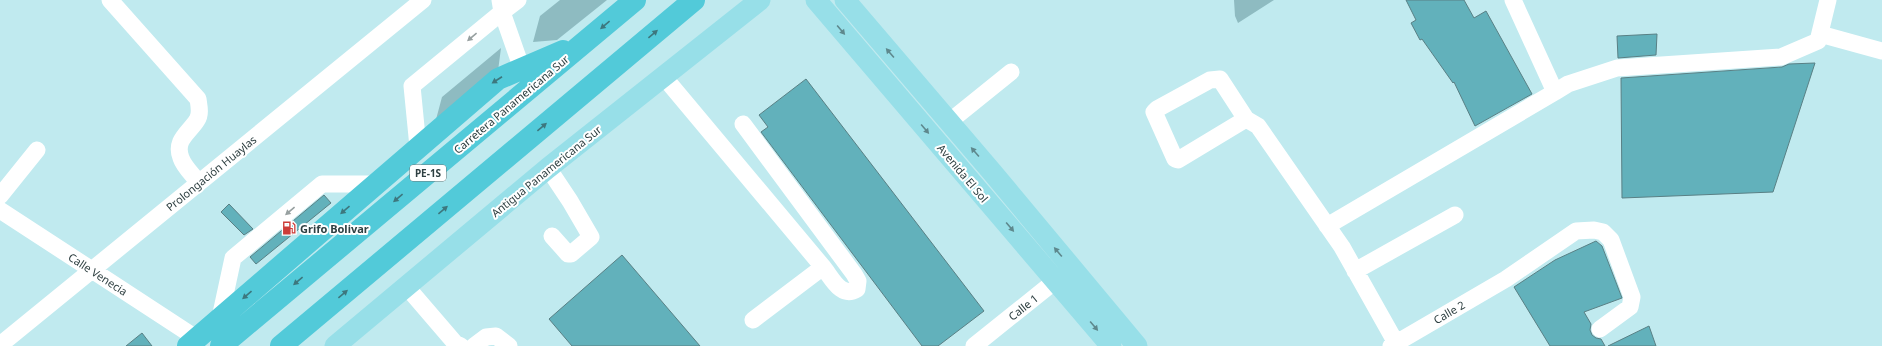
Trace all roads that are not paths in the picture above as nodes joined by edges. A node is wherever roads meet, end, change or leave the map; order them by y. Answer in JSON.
{"nodes":[{"id":1,"x":110,"y":0,"type":"edge"},
{"id":2,"x":423,"y":0,"type":"edge"},
{"id":3,"x":518,"y":0,"type":"edge"},
{"id":4,"x":635,"y":0,"type":"edge"},
{"id":5,"x":694,"y":0,"type":"edge"},
{"id":6,"x":760,"y":0,"type":"edge"},
{"id":7,"x":816,"y":0,"type":"edge"},
{"id":8,"x":845,"y":0,"type":"edge"},
{"id":9,"x":1513,"y":0,"type":"edge"},
{"id":10,"x":1828,"y":0,"type":"edge"},
{"id":11,"x":501,"y":6,"type":"edge"},
{"id":12,"x":1820,"y":34,"type":"junction"},
{"id":13,"x":584,"y":42,"type":"junction"},
{"id":14,"x":1882,"y":51,"type":"edge"},
{"id":15,"x":522,"y":69,"type":"junction"},
{"id":16,"x":1011,"y":72,"type":"dead end"},
{"id":17,"x":664,"y":77,"type":"junction"},
{"id":18,"x":1554,"y":92,"type":"junction"},
{"id":19,"x":1246,"y":119,"type":"junction"},
{"id":20,"x":949,"y":122,"type":"junction"},
{"id":21,"x":743,"y":124,"type":"dead end"},
{"id":22,"x":418,"y":147,"type":"junction"},
{"id":23,"x":37,"y":150,"type":"dead end"},
{"id":24,"x":548,"y":168,"type":"junction"},
{"id":25,"x":200,"y":183,"type":"junction"},
{"id":26,"x":376,"y":184,"type":"junction"},
{"id":27,"x":0,"y":196,"type":"edge"},
{"id":28,"x":0,"y":210,"type":"edge"},
{"id":29,"x":1456,"y":215,"type":"dead end"},
{"id":30,"x":1327,"y":226,"type":"junction"},
{"id":31,"x":552,"y":236,"type":"dead end"},
{"id":32,"x":823,"y":267,"type":"junction"},
{"id":33,"x":1072,"y":268,"type":"junction"},
{"id":34,"x":92,"y":270,"type":"junction"},
{"id":35,"x":1355,"y":271,"type":"junction"},
{"id":36,"x":1055,"y":281,"type":"junction"},
{"id":37,"x":406,"y":286,"type":"junction"},
{"id":38,"x":220,"y":318,"type":"junction"},
{"id":39,"x":753,"y":320,"type":"dead end"},
{"id":40,"x":1600,"y":329,"type":"dead end"},
{"id":41,"x":192,"y":342,"type":"edge"},
{"id":42,"x":0,"y":345,"type":"edge"},
{"id":43,"x":1394,"y":345,"type":"edge"},
{"id":44,"x":221,"y":346,"type":"edge"},
{"id":45,"x":281,"y":346,"type":"edge"},
{"id":46,"x":335,"y":346,"type":"edge"},
{"id":47,"x":461,"y":346,"type":"edge"},
{"id":48,"x":474,"y":346,"type":"edge"},
{"id":49,"x":509,"y":346,"type":"edge"},
{"id":50,"x":974,"y":346,"type":"edge"},
{"id":51,"x":1111,"y":346,"type":"edge"},
{"id":52,"x":1137,"y":346,"type":"edge"}],
"edges":[{"from":1,"to":25,"type":"street"},
{"from":2,"to":25,"type":"street","name":"Prolongación Huaylas"},
{"from":3,"to":11,"type":"street"},
{"from":4,"to":13,"type":"highway","name":"Carretera Panamericana Sur","number":"PE-1S","one_way":true},
{"from":45,"to":5,"type":"highway","one_way":true},
{"from":6,"to":17,"type":"main road","name":"Antigua Panamericana Sur"},
{"from":7,"to":36,"type":"main road","name":"Avenida El Sol","one_way":true},
{"from":20,"to":8,"type":"main road","name":"Avenida El Sol","one_way":true},
{"from":9,"to":18,"type":"street"},
{"from":10,"to":12,"type":"street"},
{"from":11,"to":15,"type":"street"},
{"from":11,"to":22,"type":"street","one_way":true},
{"from":12,"to":14,"type":"street"},
{"from":12,"to":18,"type":"street"},
{"from":13,"to":15,"type":"highway"},
{"from":13,"to":44,"type":"highway","name":"Carretera Panamericana Sur","number":"PE-1S","one_way":true},
{"from":15,"to":22,"type":"highway","one_way":true},
{"from":16,"to":20,"type":"street"},
{"from":17,"to":24,"type":"main road","name":"Antigua Panamericana Sur"},
{"from":17,"to":32,"type":"street"},
{"from":18,"to":30,"type":"street"},
{"from":19,"to":19,"type":"street"},
{"from":19,"to":30,"type":"street"},
{"from":33,"to":20,"type":"main road","name":"Avenida El Sol","one_way":true},
{"from":21,"to":32,"type":"street"},
{"from":22,"to":26,"type":"highway"},
{"from":23,"to":27,"type":"street"},
{"from":24,"to":31,"type":"street"},
{"from":24,"to":37,"type":"main road","name":"Antigua Panamericana Sur"},
{"from":25,"to":34,"type":"street","name":"Prolongación Huaylas"},
{"from":26,"to":38,"type":"highway","one_way":true},
{"from":26,"to":38,"type":"street","one_way":true},
{"from":28,"to":34,"type":"street","name":"Calle Venecia"},
{"from":29,"to":35,"type":"street"},
{"from":30,"to":35,"type":"street"},
{"from":32,"to":39,"type":"street"},
{"from":33,"to":36,"type":"street","name":"Calle 1"},
{"from":33,"to":52,"type":"main road","name":"Avenida El Sol"},
{"from":34,"to":41,"type":"street","name":"Calle Venecia"},
{"from":34,"to":42,"type":"street","name":"Prolongación Huaylas"},
{"from":35,"to":43,"type":"street"},
{"from":36,"to":50,"type":"street","name":"Calle 1"},
{"from":36,"to":51,"type":"main road","name":"Avenida El Sol","one_way":true},
{"from":37,"to":46,"type":"main road","name":"Antigua Panamericana Sur"},
{"from":37,"to":47,"type":"street"},
{"from":38,"to":41,"type":"highway"},
{"from":40,"to":43,"type":"street","name":"Calle 2"},
{"from":48,"to":49,"type":"street"}]}
